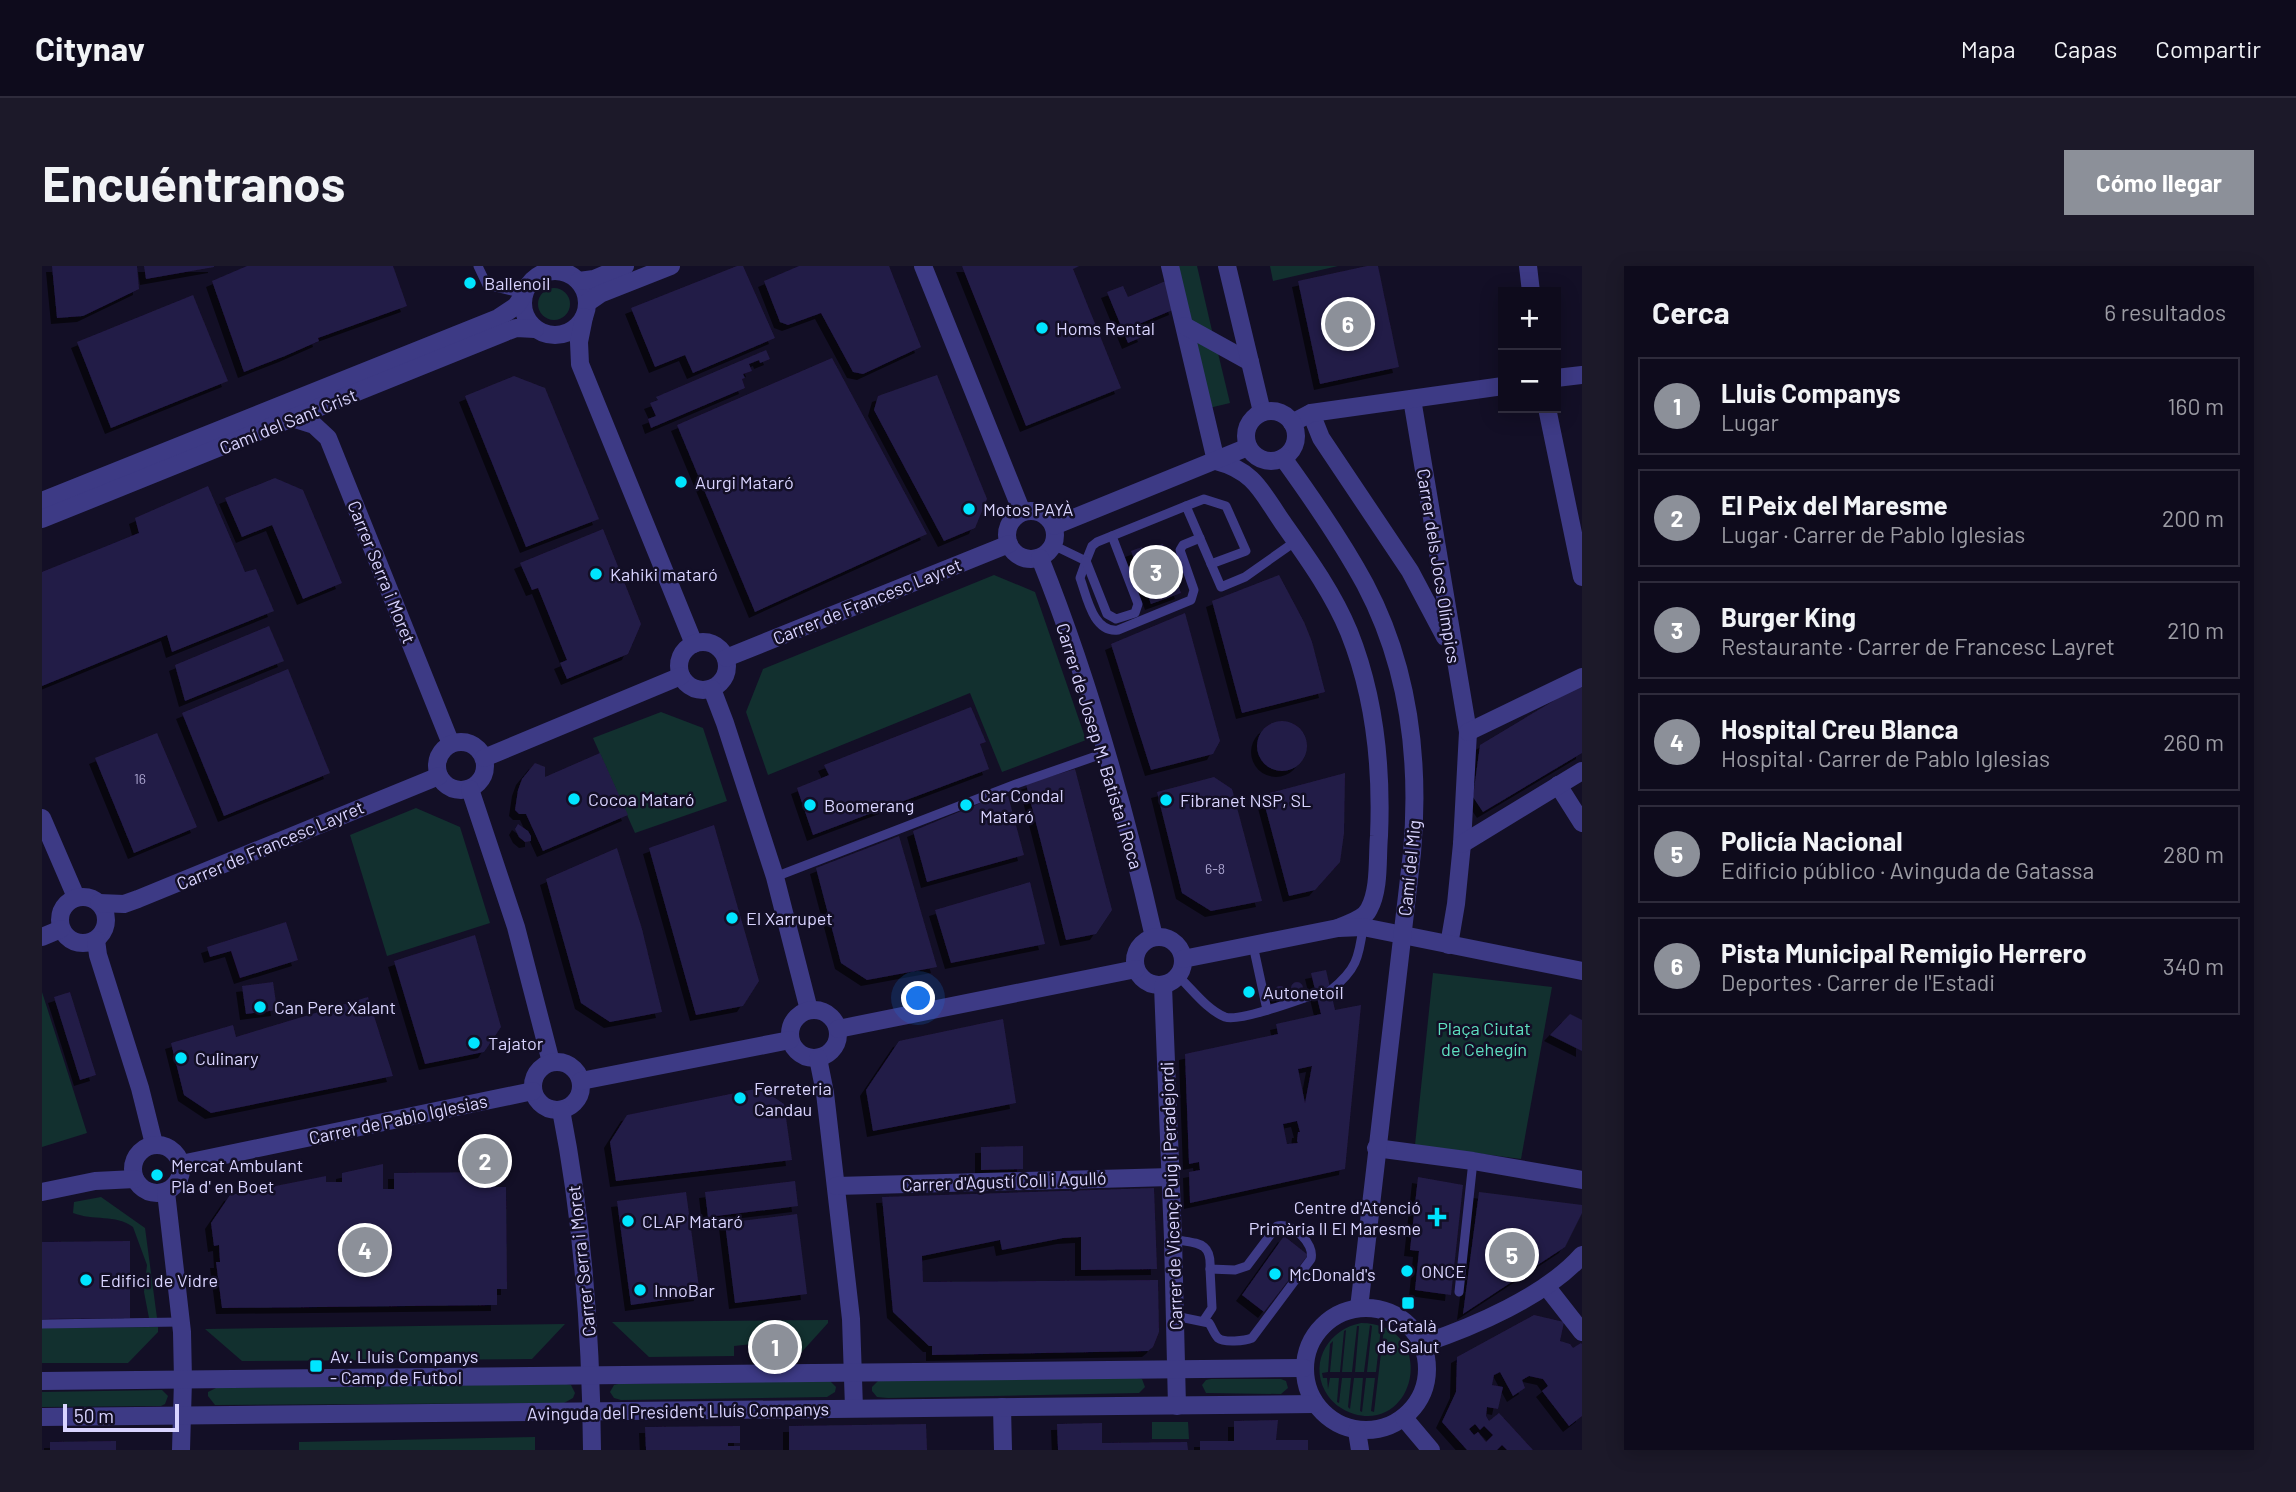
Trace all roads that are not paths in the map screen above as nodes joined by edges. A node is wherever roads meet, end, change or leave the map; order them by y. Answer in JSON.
{"nodes":[{"id":1,"x":478,"y":266,"type":"edge"},
{"id":2,"x":625,"y":266,"type":"edge"},
{"id":3,"x":671,"y":266,"type":"edge"},
{"id":4,"x":923,"y":266,"type":"edge"},
{"id":5,"x":1170,"y":266,"type":"edge"},
{"id":6,"x":1227,"y":266,"type":"edge"},
{"id":7,"x":1528,"y":266,"type":"edge"},
{"id":8,"x":555,"y":269,"type":"edge"},
{"id":9,"x":579,"y":281,"type":"junction"},
{"id":10,"x":1530,"y":287,"type":"edge"},
{"id":11,"x":524,"y":294,"type":"junction"},
{"id":12,"x":586,"y":310,"type":"junction"},
{"id":13,"x":1185,"y":326,"type":"junction"},
{"id":14,"x":535,"y":329,"type":"junction"},
{"id":15,"x":1250,"y":362,"type":"junction"},
{"id":16,"x":1582,"y":375,"type":"edge"},
{"id":17,"x":1561,"y":378,"type":"edge"},
{"id":18,"x":1498,"y":387,"type":"edge"},
{"id":19,"x":1412,"y":400,"type":"junction"},
{"id":20,"x":335,"y":402,"type":"junction"},
{"id":21,"x":1262,"y":412,"type":"junction"},
{"id":22,"x":1311,"y":413,"type":"junction"},
{"id":23,"x":1548,"y":413,"type":"edge"},
{"id":24,"x":295,"y":419,"type":"junction"},
{"id":25,"x":1292,"y":423,"type":"junction"},
{"id":26,"x":328,"y":438,"type":"junction"},
{"id":27,"x":1248,"y":447,"type":"junction"},
{"id":28,"x":1283,"y":458,"type":"junction"},
{"id":29,"x":1216,"y":461,"type":"junction"},
{"id":30,"x":42,"y":501,"type":"edge"},
{"id":31,"x":1186,"y":506,"type":"junction"},
{"id":32,"x":1022,"y":512,"type":"junction"},
{"id":33,"x":42,"y":519,"type":"edge"},
{"id":34,"x":1054,"y":526,"type":"junction"},
{"id":35,"x":1112,"y":536,"type":"junction"},
{"id":36,"x":1200,"y":538,"type":"junction"},
{"id":37,"x":1296,"y":541,"type":"junction"},
{"id":38,"x":1009,"y":544,"type":"junction"},
{"id":39,"x":1046,"y":552,"type":"junction"},
{"id":40,"x":1086,"y":561,"type":"junction"},
{"id":41,"x":1211,"y":564,"type":"junction"},
{"id":42,"x":1582,"y":577,"type":"edge"},
{"id":43,"x":694,"y":644,"type":"junction"},
{"id":44,"x":1452,"y":649,"type":"junction"},
{"id":45,"x":726,"y":658,"type":"junction"},
{"id":46,"x":681,"y":676,"type":"junction"},
{"id":47,"x":1582,"y":677,"type":"edge"},
{"id":48,"x":712,"y":689,"type":"junction"},
{"id":49,"x":1468,"y":732,"type":"junction"},
{"id":50,"x":451,"y":744,"type":"junction"},
{"id":51,"x":1105,"y":753,"type":"junction"},
{"id":52,"x":484,"y":758,"type":"junction"},
{"id":53,"x":1582,"y":771,"type":"edge"},
{"id":54,"x":439,"y":776,"type":"junction"},
{"id":55,"x":1558,"y":785,"type":"junction"},
{"id":56,"x":470,"y":789,"type":"junction"},
{"id":57,"x":42,"y":818,"type":"edge"},
{"id":58,"x":1582,"y":823,"type":"edge"},
{"id":59,"x":1462,"y":844,"type":"junction"},
{"id":60,"x":775,"y":877,"type":"junction"},
{"id":61,"x":76,"y":897,"type":"junction"},
{"id":62,"x":99,"y":903,"type":"junction"},
{"id":63,"x":1363,"y":927,"type":"junction"},
{"id":64,"x":1338,"y":928,"type":"junction"},
{"id":65,"x":61,"y":929,"type":"junction"},
{"id":66,"x":1402,"y":933,"type":"junction"},
{"id":67,"x":42,"y":937,"type":"edge"},
{"id":68,"x":1154,"y":937,"type":"junction"},
{"id":69,"x":96,"y":940,"type":"junction"},
{"id":70,"x":1253,"y":945,"type":"junction"},
{"id":71,"x":1448,"y":945,"type":"junction"},
{"id":72,"x":1136,"y":969,"type":"junction"},
{"id":73,"x":1582,"y":971,"type":"edge"},
{"id":74,"x":1175,"y":974,"type":"junction"},
{"id":75,"x":1331,"y":990,"type":"dead end"},
{"id":76,"x":1316,"y":994,"type":"dead end"},
{"id":77,"x":809,"y":1010,"type":"junction"},
{"id":78,"x":1267,"y":1010,"type":"junction"},
{"id":79,"x":838,"y":1029,"type":"junction"},
{"id":80,"x":790,"y":1040,"type":"junction"},
{"id":81,"x":818,"y":1058,"type":"junction"},
{"id":82,"x":551,"y":1062,"type":"junction"},
{"id":83,"x":581,"y":1081,"type":"junction"},
{"id":84,"x":533,"y":1091,"type":"junction"},
{"id":85,"x":561,"y":1110,"type":"junction"},
{"id":86,"x":154,"y":1144,"type":"junction"},
{"id":87,"x":1376,"y":1148,"type":"junction"},
{"id":88,"x":1473,"y":1161,"type":"junction"},
{"id":89,"x":181,"y":1164,"type":"junction"},
{"id":90,"x":1171,"y":1177,"type":"junction"},
{"id":91,"x":135,"y":1179,"type":"junction"},
{"id":92,"x":1582,"y":1180,"type":"edge"},
{"id":93,"x":836,"y":1186,"type":"junction"},
{"id":94,"x":42,"y":1192,"type":"edge"},
{"id":95,"x":166,"y":1192,"type":"junction"},
{"id":96,"x":1173,"y":1239,"type":"junction"},
{"id":97,"x":1582,"y":1255,"type":"edge"},
{"id":98,"x":1210,"y":1269,"type":"junction"},
{"id":99,"x":1546,"y":1286,"type":"junction"},
{"id":100,"x":1459,"y":1292,"type":"dead end"},
{"id":101,"x":1359,"y":1308,"type":"junction"},
{"id":102,"x":1175,"y":1316,"type":"junction"},
{"id":103,"x":1204,"y":1321,"type":"junction"},
{"id":104,"x":181,"y":1322,"type":"junction"},
{"id":105,"x":42,"y":1324,"type":"edge"},
{"id":106,"x":1582,"y":1332,"type":"edge"},
{"id":107,"x":1422,"y":1344,"type":"junction"},
{"id":108,"x":1304,"y":1368,"type":"junction"},
{"id":109,"x":853,"y":1372,"type":"junction"},
{"id":110,"x":1176,"y":1373,"type":"junction"},
{"id":111,"x":591,"y":1375,"type":"junction"},
{"id":112,"x":183,"y":1380,"type":"junction"},
{"id":113,"x":42,"y":1381,"type":"edge"},
{"id":114,"x":1314,"y":1404,"type":"junction"},
{"id":115,"x":1177,"y":1406,"type":"junction"},
{"id":116,"x":1002,"y":1407,"type":"junction"},
{"id":117,"x":854,"y":1408,"type":"junction"},
{"id":118,"x":592,"y":1412,"type":"junction"},
{"id":119,"x":182,"y":1416,"type":"junction"},
{"id":120,"x":42,"y":1417,"type":"edge"},
{"id":121,"x":1404,"y":1418,"type":"junction"},
{"id":122,"x":1357,"y":1431,"type":"junction"},
{"id":123,"x":181,"y":1450,"type":"edge"},
{"id":124,"x":592,"y":1450,"type":"edge"},
{"id":125,"x":1003,"y":1450,"type":"edge"},
{"id":126,"x":1360,"y":1450,"type":"edge"},
{"id":127,"x":1431,"y":1450,"type":"edge"}],
"edges":[{"from":1,"to":11,"type":"lane"},
{"from":2,"to":9,"type":"street"},
{"from":3,"to":12,"type":"street"},
{"from":4,"to":32,"type":"street"},
{"from":5,"to":13,"type":"street"},
{"from":6,"to":15,"type":"street"},
{"from":7,"to":10,"type":"street"},
{"from":8,"to":9,"type":"street"},
{"from":8,"to":11,"type":"street"},
{"from":9,"to":12,"type":"street"},
{"from":11,"to":14,"type":"street"},
{"from":11,"to":30,"type":"street","name":"Camí del Sant Crist"},
{"from":12,"to":14,"type":"street"},
{"from":12,"to":43,"type":"street"},
{"from":13,"to":15,"type":"street"},
{"from":13,"to":29,"type":"street"},
{"from":14,"to":20,"type":"street","name":"Camí del Sant Crist"},
{"from":15,"to":21,"type":"street"},
{"from":16,"to":17,"type":"street"},
{"from":18,"to":19,"type":"street"},
{"from":19,"to":22,"type":"street"},
{"from":19,"to":44,"type":"street","name":"Carrer dels Jocs Olímpics"},
{"from":20,"to":24,"type":"street","name":"Camí del Sant Crist"},
{"from":20,"to":26,"type":"street"},
{"from":21,"to":25,"type":"street"},
{"from":21,"to":27,"type":"street"},
{"from":22,"to":25,"type":"street"},
{"from":22,"to":44,"type":"street"},
{"from":23,"to":42,"type":"street"},
{"from":24,"to":26,"type":"street"},
{"from":24,"to":33,"type":"street","name":"Camí del Sant Crist"},
{"from":25,"to":28,"type":"street"},
{"from":26,"to":50,"type":"street","name":"Carrer Serra i Moret"},
{"from":27,"to":28,"type":"street"},
{"from":27,"to":29,"type":"street"},
{"from":28,"to":66,"type":"street","name":"Camí del Mig"},
{"from":29,"to":34,"type":"street"},
{"from":29,"to":37,"type":"street","name":"Camí del Mig"},
{"from":31,"to":35,"type":"lane"},
{"from":31,"to":36,"type":"lane"},
{"from":31,"to":41,"type":"lane"},
{"from":32,"to":34,"type":"street"},
{"from":32,"to":38,"type":"street"},
{"from":34,"to":39,"type":"street"},
{"from":35,"to":40,"type":"lane"},
{"from":35,"to":40,"type":"lane"},
{"from":36,"to":40,"type":"lane"},
{"from":36,"to":41,"type":"lane"},
{"from":37,"to":41,"type":"lane"},
{"from":37,"to":64,"type":"street","name":"Camí del Mig"},
{"from":38,"to":39,"type":"street"},
{"from":38,"to":45,"type":"street","name":"Carrer de Francesc Layret"},
{"from":39,"to":40,"type":"lane"},
{"from":39,"to":51,"type":"street","name":"Carrer de Josep M. Batista i Roca"},
{"from":43,"to":45,"type":"street"},
{"from":43,"to":46,"type":"street"},
{"from":44,"to":49,"type":"street","name":"Carrer dels Jocs Olímpics"},
{"from":45,"to":48,"type":"street"},
{"from":46,"to":48,"type":"street"},
{"from":46,"to":52,"type":"street"},
{"from":47,"to":49,"type":"street"},
{"from":48,"to":60,"type":"street"},
{"from":49,"to":59,"type":"street"},
{"from":50,"to":52,"type":"street"},
{"from":50,"to":54,"type":"street"},
{"from":51,"to":60,"type":"lane"},
{"from":51,"to":68,"type":"street","name":"Carrer de Josep M. Batista i Roca"},
{"from":52,"to":56,"type":"street"},
{"from":53,"to":55,"type":"street"},
{"from":54,"to":56,"type":"street"},
{"from":54,"to":62,"type":"street","name":"Carrer de Francesc Layret"},
{"from":55,"to":58,"type":"street"},
{"from":55,"to":59,"type":"street"},
{"from":56,"to":82,"type":"street"},
{"from":57,"to":61,"type":"street"},
{"from":59,"to":71,"type":"street"},
{"from":60,"to":77,"type":"street"},
{"from":61,"to":62,"type":"street"},
{"from":61,"to":65,"type":"street"},
{"from":62,"to":69,"type":"street"},
{"from":63,"to":64,"type":"street"},
{"from":63,"to":66,"type":"street"},
{"from":63,"to":75,"type":"lane"},
{"from":64,"to":70,"type":"street"},
{"from":65,"to":67,"type":"street"},
{"from":65,"to":69,"type":"street"},
{"from":66,"to":71,"type":"street"},
{"from":66,"to":87,"type":"street","name":"Camí del Mig"},
{"from":68,"to":72,"type":"street"},
{"from":68,"to":74,"type":"street"},
{"from":69,"to":86,"type":"street"},
{"from":70,"to":74,"type":"street"},
{"from":70,"to":78,"type":"lane"},
{"from":71,"to":73,"type":"street"},
{"from":72,"to":74,"type":"street"},
{"from":72,"to":79,"type":"street"},
{"from":74,"to":78,"type":"lane"},
{"from":74,"to":90,"type":"street","name":"Carrer de Vicenç Puig i Peradejordi"},
{"from":76,"to":78,"type":"lane"},
{"from":77,"to":79,"type":"street"},
{"from":77,"to":80,"type":"street"},
{"from":79,"to":81,"type":"street"},
{"from":80,"to":81,"type":"street"},
{"from":80,"to":83,"type":"street"},
{"from":81,"to":93,"type":"street"},
{"from":82,"to":83,"type":"street"},
{"from":82,"to":84,"type":"street"},
{"from":83,"to":85,"type":"street"},
{"from":84,"to":85,"type":"street"},
{"from":84,"to":89,"type":"street","name":"Carrer de Pablo Iglesias"},
{"from":85,"to":111,"type":"street","name":"Carrer Serra i Moret"},
{"from":86,"to":89,"type":"street"},
{"from":86,"to":91,"type":"street"},
{"from":87,"to":88,"type":"street"},
{"from":87,"to":101,"type":"street","name":"Camí del Mig"},
{"from":88,"to":92,"type":"street"},
{"from":88,"to":100,"type":"lane"},
{"from":89,"to":95,"type":"street"},
{"from":90,"to":93,"type":"street","name":"Carrer d'Agustí Coll i Agulló"},
{"from":90,"to":96,"type":"street","name":"Carrer de Vicenç Puig i Peradejordi"},
{"from":91,"to":94,"type":"street"},
{"from":91,"to":95,"type":"street"},
{"from":93,"to":109,"type":"street"},
{"from":95,"to":104,"type":"street"},
{"from":96,"to":98,"type":"lane"},
{"from":96,"to":102,"type":"street","name":"Carrer de Vicenç Puig i Peradejordi"},
{"from":97,"to":99,"type":"street"},
{"from":98,"to":103,"type":"lane"},
{"from":98,"to":103,"type":"lane"},
{"from":99,"to":106,"type":"street"},
{"from":99,"to":107,"type":"street"},
{"from":101,"to":107,"type":"street"},
{"from":101,"to":108,"type":"street"},
{"from":102,"to":103,"type":"lane"},
{"from":102,"to":110,"type":"street","name":"Carrer de Vicenç Puig i Peradejordi"},
{"from":104,"to":105,"type":"lane"},
{"from":104,"to":112,"type":"street"},
{"from":107,"to":121,"type":"street"},
{"from":108,"to":110,"type":"street","name":"Avinguda del President Lluís Companys"},
{"from":108,"to":114,"type":"street"},
{"from":109,"to":110,"type":"street","name":"Avinguda del President Lluís Companys"},
{"from":109,"to":111,"type":"street","name":"Avinguda del President Lluís Companys"},
{"from":109,"to":117,"type":"street"},
{"from":110,"to":115,"type":"street","name":"Carrer de Vicenç Puig i Peradejordi"},
{"from":111,"to":112,"type":"street","name":"Avinguda del President Lluís Companys"},
{"from":111,"to":118,"type":"street","name":"Carrer Serra i Moret"},
{"from":112,"to":113,"type":"street","name":"Avinguda del President Lluís Companys"},
{"from":112,"to":119,"type":"street"},
{"from":114,"to":115,"type":"street","name":"Avinguda del President Lluís Companys"},
{"from":114,"to":122,"type":"street"},
{"from":115,"to":116,"type":"street","name":"Avinguda del President Lluís Companys"},
{"from":116,"to":117,"type":"street","name":"Avinguda del President Lluís Companys"},
{"from":116,"to":125,"type":"street"},
{"from":117,"to":118,"type":"street","name":"Avinguda del President Lluís Companys"},
{"from":118,"to":119,"type":"street","name":"Avinguda del President Lluís Companys"},
{"from":118,"to":124,"type":"street","name":"Carrer Serra i Moret"},
{"from":119,"to":120,"type":"street","name":"Avinguda del President Lluís Companys"},
{"from":119,"to":123,"type":"street"},
{"from":121,"to":122,"type":"street"},
{"from":121,"to":127,"type":"street"},
{"from":122,"to":126,"type":"street"}]}
